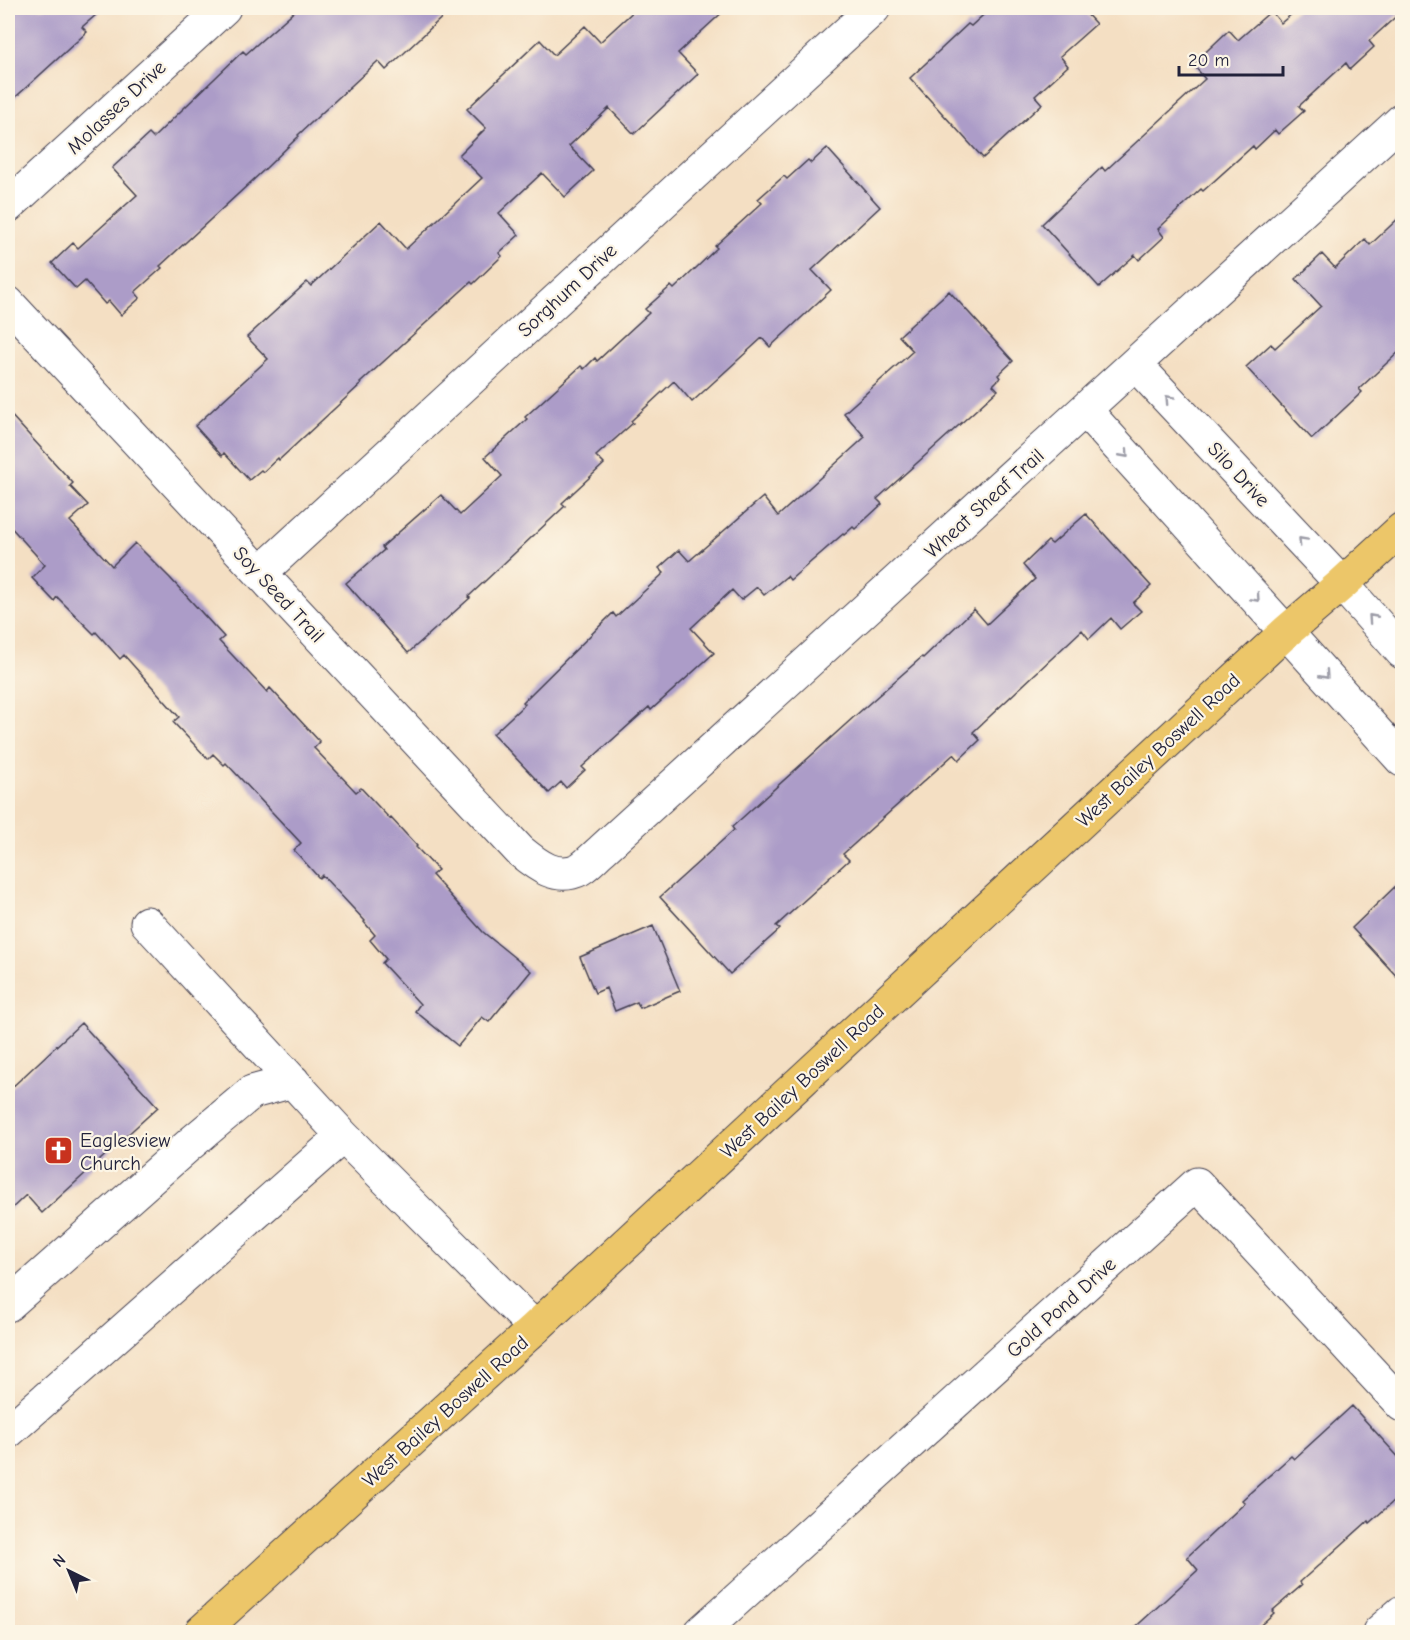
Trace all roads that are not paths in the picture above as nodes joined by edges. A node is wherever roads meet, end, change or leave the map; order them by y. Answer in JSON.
{"nodes":[{"id":1,"x":224,"y":8,"type":"edge"},
{"id":2,"x":874,"y":8,"type":"edge"},
{"id":3,"x":1402,"y":120,"type":"edge"},
{"id":4,"x":8,"y":206,"type":"edge"},
{"id":5,"x":8,"y":303,"type":"edge"},
{"id":6,"x":1136,"y":364,"type":"junction"},
{"id":7,"x":1085,"y":410,"type":"junction"},
{"id":8,"x":1402,"y":529,"type":"edge"},
{"id":9,"x":260,"y":573,"type":"junction"},
{"id":10,"x":1342,"y":584,"type":"junction"},
{"id":11,"x":1286,"y":632,"type":"junction"},
{"id":12,"x":1402,"y":652,"type":"edge"},
{"id":13,"x":1402,"y":760,"type":"edge"},
{"id":14,"x":559,"y":874,"type":"joint"},
{"id":15,"x":147,"y":923,"type":"dead end"},
{"id":16,"x":293,"y":1081,"type":"junction"},
{"id":17,"x":343,"y":1136,"type":"junction"},
{"id":18,"x":8,"y":1305,"type":"edge"},
{"id":19,"x":535,"y":1328,"type":"junction"},
{"id":20,"x":1402,"y":1405,"type":"edge"},
{"id":21,"x":8,"y":1432,"type":"edge"},
{"id":22,"x":1402,"y":1612,"type":"edge"},
{"id":23,"x":201,"y":1632,"type":"edge"},
{"id":24,"x":701,"y":1632,"type":"edge"},
{"id":25,"x":1379,"y":1632,"type":"edge"}],
"edges":[{"from":1,"to":4,"type":"street","name":"Molasses Drive"},
{"from":2,"to":9,"type":"street","name":"Sorghum Drive"},
{"from":3,"to":6,"type":"street","name":"Wheat Sheaf Trail"},
{"from":5,"to":9,"type":"street","name":"Soy Seed Trail"},
{"from":6,"to":7,"type":"street","name":"Wheat Sheaf Trail"},
{"from":10,"to":6,"type":"street","name":"Silo Drive","one_way":true},
{"from":7,"to":11,"type":"street","one_way":true},
{"from":7,"to":14,"type":"street","name":"Wheat Sheaf Trail"},
{"from":8,"to":10,"type":"main road","name":"West Bailey Boswell Road"},
{"from":9,"to":14,"type":"street","name":"Soy Seed Trail"},
{"from":10,"to":11,"type":"main road","name":"West Bailey Boswell Road"},
{"from":12,"to":10,"type":"street","name":"Silo Drive","one_way":true},
{"from":11,"to":13,"type":"street","one_way":true},
{"from":11,"to":19,"type":"main road","name":"West Bailey Boswell Road"},
{"from":15,"to":16,"type":"street"},
{"from":16,"to":17,"type":"street"},
{"from":16,"to":18,"type":"street"},
{"from":17,"to":19,"type":"street"},
{"from":17,"to":21,"type":"street"},
{"from":19,"to":23,"type":"main road","name":"West Bailey Boswell Road"},
{"from":20,"to":24,"type":"street","name":"Gold Pond Drive"},
{"from":22,"to":25,"type":"street"}]}
